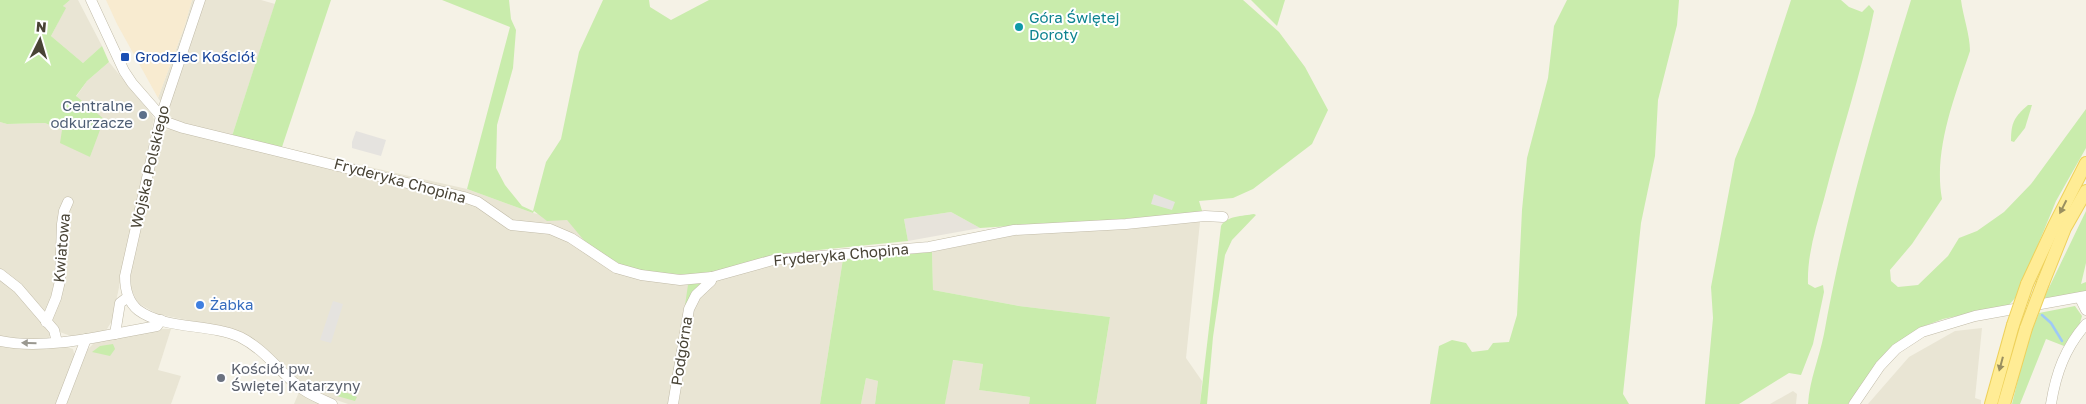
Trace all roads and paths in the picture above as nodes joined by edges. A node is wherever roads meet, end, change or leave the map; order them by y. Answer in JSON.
{"nodes":[{"id":1,"x":90,"y":0,"type":"edge"},
{"id":2,"x":200,"y":0,"type":"edge"},
{"id":3,"x":161,"y":116,"type":"junction"},
{"id":4,"x":2086,"y":163,"type":"edge"},
{"id":5,"x":2086,"y":191,"type":"edge"},
{"id":6,"x":68,"y":202,"type":"dead end"},
{"id":7,"x":1223,"y":217,"type":"dead end"},
{"id":8,"x":0,"y":274,"type":"edge"},
{"id":9,"x":712,"y":277,"type":"junction"},
{"id":10,"x":128,"y":297,"type":"junction"},
{"id":11,"x":2083,"y":297,"type":"edge"},
{"id":12,"x":2086,"y":310,"type":"edge"},
{"id":13,"x":160,"y":320,"type":"junction"},
{"id":14,"x":46,"y":322,"type":"junction"},
{"id":15,"x":2086,"y":324,"type":"edge"},
{"id":16,"x":2020,"y":326,"type":"junction"},
{"id":17,"x":115,"y":334,"type":"junction"},
{"id":18,"x":86,"y":339,"type":"junction"},
{"id":19,"x":0,"y":341,"type":"edge"},
{"id":20,"x":57,"y":342,"type":"junction"},
{"id":21,"x":61,"y":404,"type":"edge"},
{"id":22,"x":332,"y":404,"type":"edge"},
{"id":23,"x":673,"y":404,"type":"edge"},
{"id":24,"x":1854,"y":404,"type":"edge"},
{"id":25,"x":1991,"y":404,"type":"edge"},
{"id":26,"x":2004,"y":404,"type":"edge"},
{"id":27,"x":2051,"y":404,"type":"edge"}],
"edges":[{"from":1,"to":3,"type":"street","name":"Fryderyka Chopina"},
{"from":2,"to":3,"type":"street","name":"Wojska Polskiego"},
{"from":3,"to":9,"type":"street","name":"Fryderyka Chopina"},
{"from":3,"to":10,"type":"street","name":"Wojska Polskiego"},
{"from":4,"to":16,"type":"main road","one_way":true,"bridge":true},
{"from":5,"to":16,"type":"main road","bridge":true},
{"from":6,"to":14,"type":"street","name":"Kwiatowa"},
{"from":7,"to":9,"type":"street","name":"Fryderyka Chopina"},
{"from":8,"to":14,"type":"street"},
{"from":9,"to":23,"type":"street","name":"Podgórna"},
{"from":10,"to":13,"type":"street"},
{"from":10,"to":17,"type":"street","name":"Wojska Polskiego"},
{"from":11,"to":12,"type":"street"},
{"from":11,"to":24,"type":"street"},
{"from":13,"to":17,"type":"street"},
{"from":13,"to":22,"type":"street"},
{"from":14,"to":20,"type":"street"},
{"from":15,"to":27,"type":"street"},
{"from":16,"to":25,"type":"main road","one_way":true},
{"from":16,"to":26,"type":"main road"},
{"from":17,"to":18,"type":"street"},
{"from":18,"to":20,"type":"street"},
{"from":18,"to":21,"type":"street"},
{"from":20,"to":19,"type":"street","one_way":true}]}
